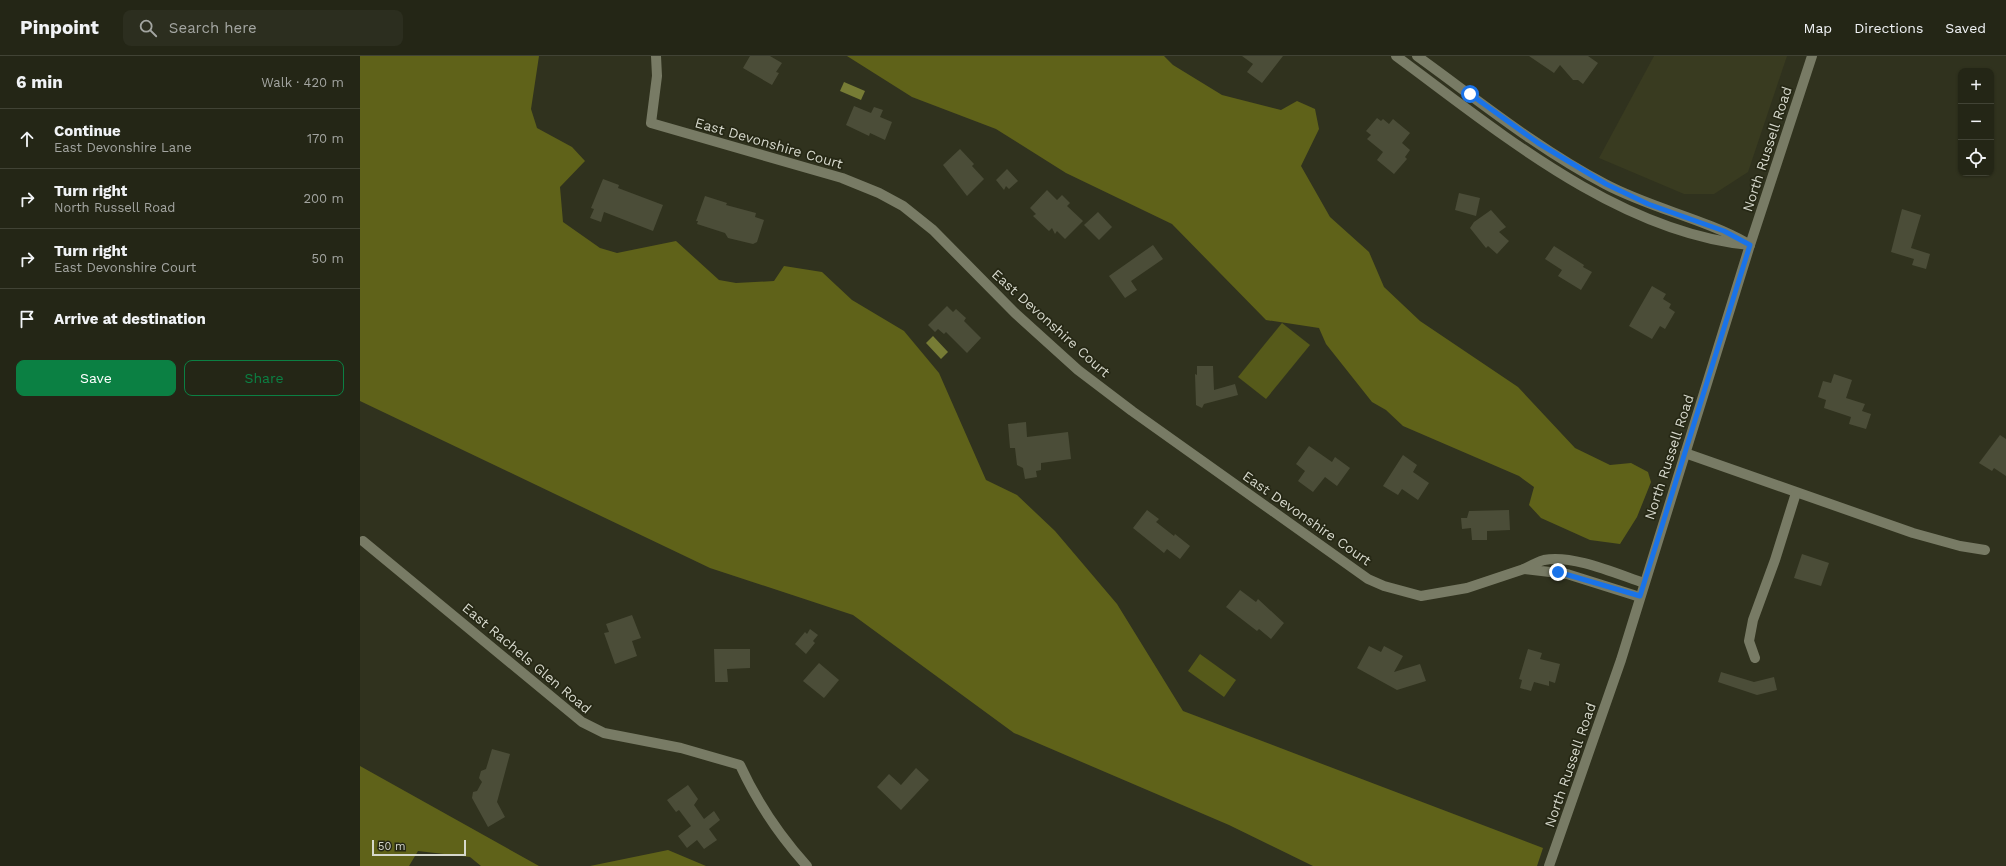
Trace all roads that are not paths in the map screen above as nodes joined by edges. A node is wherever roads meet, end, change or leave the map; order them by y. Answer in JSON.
{"nodes":[{"id":1,"x":656,"y":56,"type":"edge"},
{"id":2,"x":1396,"y":56,"type":"edge"},
{"id":3,"x":1417,"y":56,"type":"edge"},
{"id":4,"x":1812,"y":56,"type":"edge"},
{"id":5,"x":1750,"y":245,"type":"junction"},
{"id":6,"x":1685,"y":452,"type":"junction"},
{"id":7,"x":1796,"y":493,"type":"junction"},
{"id":8,"x":363,"y":541,"type":"dead end"},
{"id":9,"x":1985,"y":550,"type":"dead end"},
{"id":10,"x":1524,"y":569,"type":"junction"},
{"id":11,"x":1644,"y":582,"type":"junction"},
{"id":12,"x":1640,"y":596,"type":"junction"},
{"id":13,"x":1755,"y":658,"type":"dead end"},
{"id":14,"x":807,"y":866,"type":"edge"},
{"id":15,"x":1549,"y":866,"type":"edge"}],
"edges":[{"from":1,"to":10,"type":"street","name":"East Devonshire Court"},
{"from":2,"to":5,"type":"street"},
{"from":3,"to":5,"type":"street"},
{"from":4,"to":5,"type":"street","name":"North Russell Road"},
{"from":5,"to":6,"type":"street","name":"North Russell Road"},
{"from":6,"to":7,"type":"street"},
{"from":6,"to":11,"type":"street","name":"North Russell Road"},
{"from":7,"to":9,"type":"street"},
{"from":7,"to":13,"type":"street"},
{"from":8,"to":14,"type":"street","name":"East Rachels Glen Road"},
{"from":10,"to":11,"type":"street","name":"East Devonshire Court"},
{"from":10,"to":12,"type":"street","name":"East Devonshire Court"},
{"from":11,"to":12,"type":"street","name":"North Russell Road"},
{"from":12,"to":15,"type":"street","name":"North Russell Road"}]}
